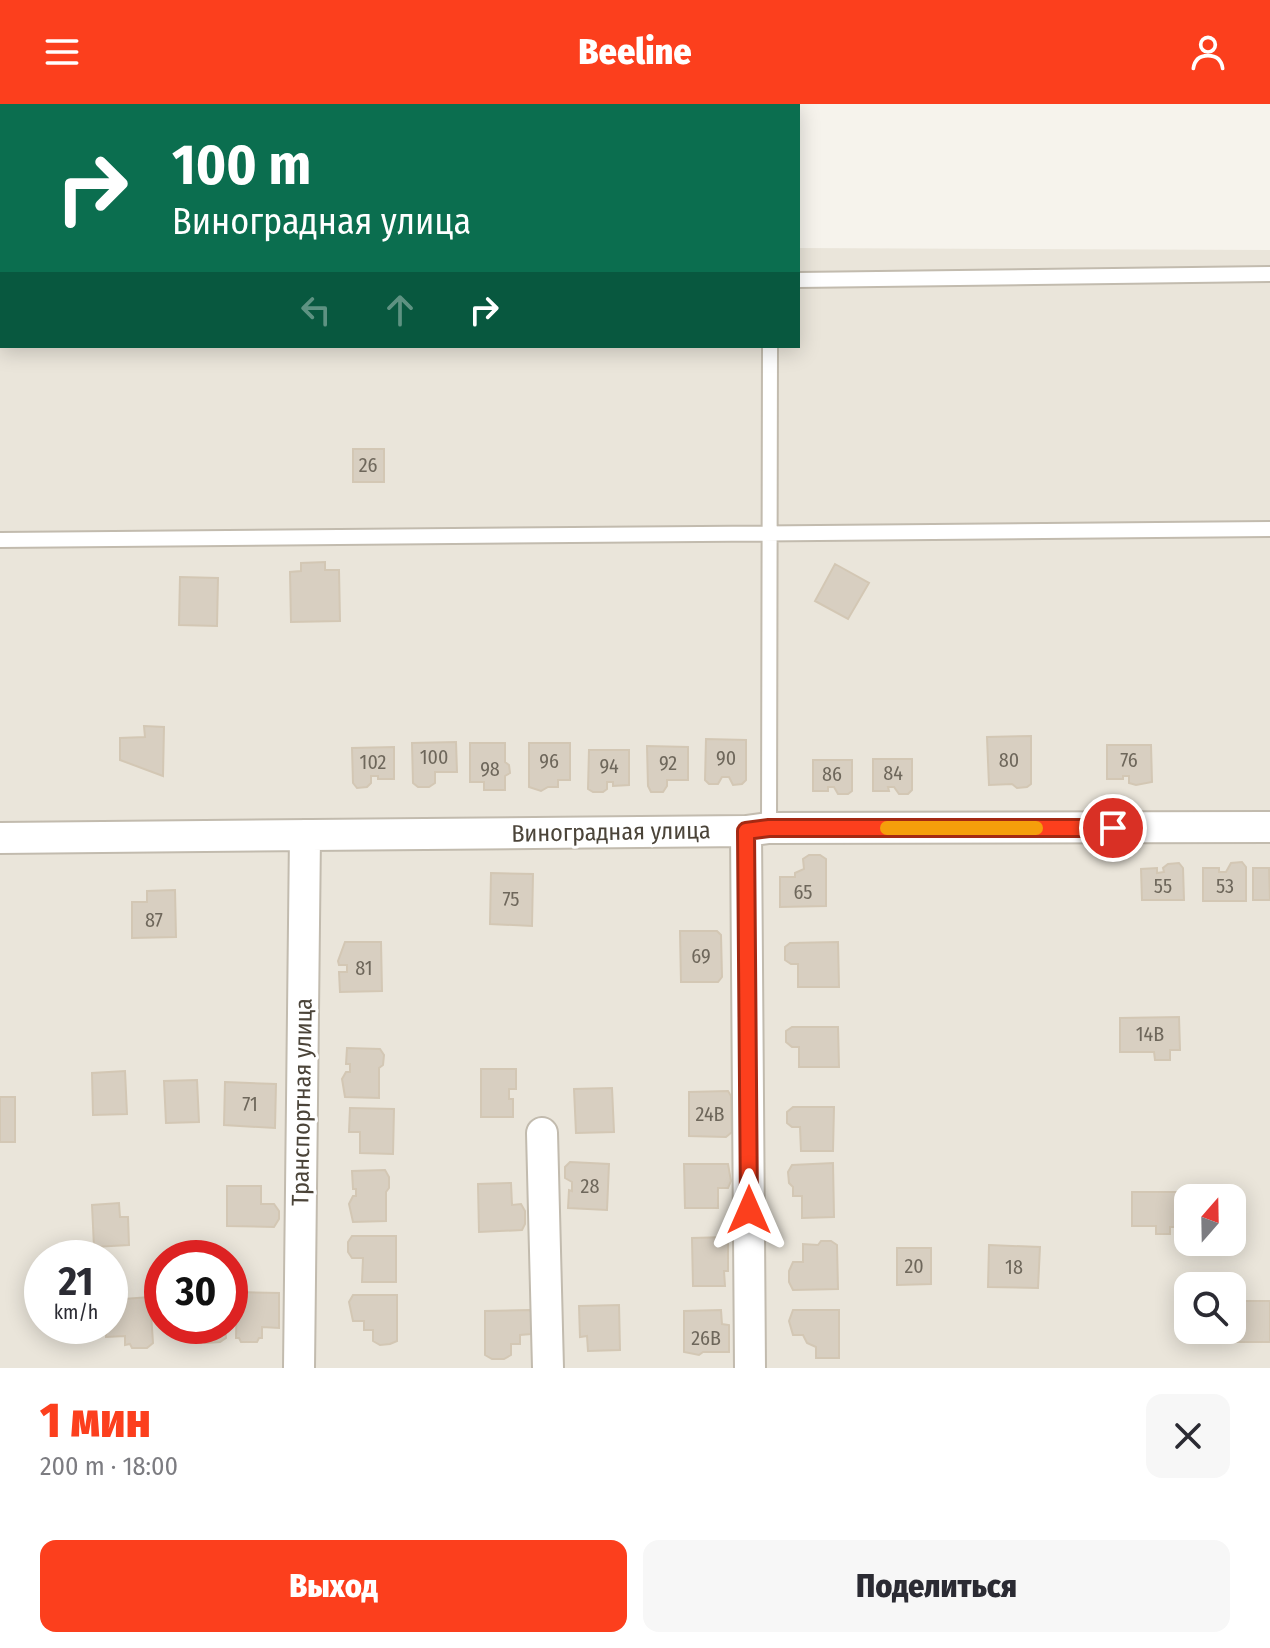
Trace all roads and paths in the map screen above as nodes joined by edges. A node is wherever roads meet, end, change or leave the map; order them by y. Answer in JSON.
{"nodes":[{"id":1,"x":1270,"y":274,"type":"edge"},
{"id":2,"x":800,"y":280,"type":"edge"},
{"id":3,"x":770,"y":348,"type":"edge"},
{"id":4,"x":1270,"y":529,"type":"edge"},
{"id":5,"x":770,"y":533,"type":"junction"},
{"id":6,"x":0,"y":540,"type":"edge"},
{"id":7,"x":1270,"y":827,"type":"edge"},
{"id":8,"x":758,"y":830,"type":"junction"},
{"id":9,"x":305,"y":835,"type":"junction"},
{"id":10,"x":0,"y":838,"type":"edge"},
{"id":11,"x":542,"y":1133,"type":"dead end"},
{"id":12,"x":299,"y":1368,"type":"edge"},
{"id":13,"x":548,"y":1368,"type":"edge"},
{"id":14,"x":750,"y":1368,"type":"edge"}],
"edges":[{"from":1,"to":2,"type":"lane"},
{"from":3,"to":5,"type":"lane"},
{"from":4,"to":5,"type":"lane"},
{"from":5,"to":6,"type":"lane"},
{"from":5,"to":8,"type":"lane"},
{"from":7,"to":8,"type":"street","name":"Виноградная улица"},
{"from":8,"to":9,"type":"street","name":"Виноградная улица"},
{"from":8,"to":14,"type":"street"},
{"from":9,"to":10,"type":"street","name":"Виноградная улица"},
{"from":9,"to":12,"type":"street","name":"Транспортная улица"},
{"from":11,"to":13,"type":"street"}]}
